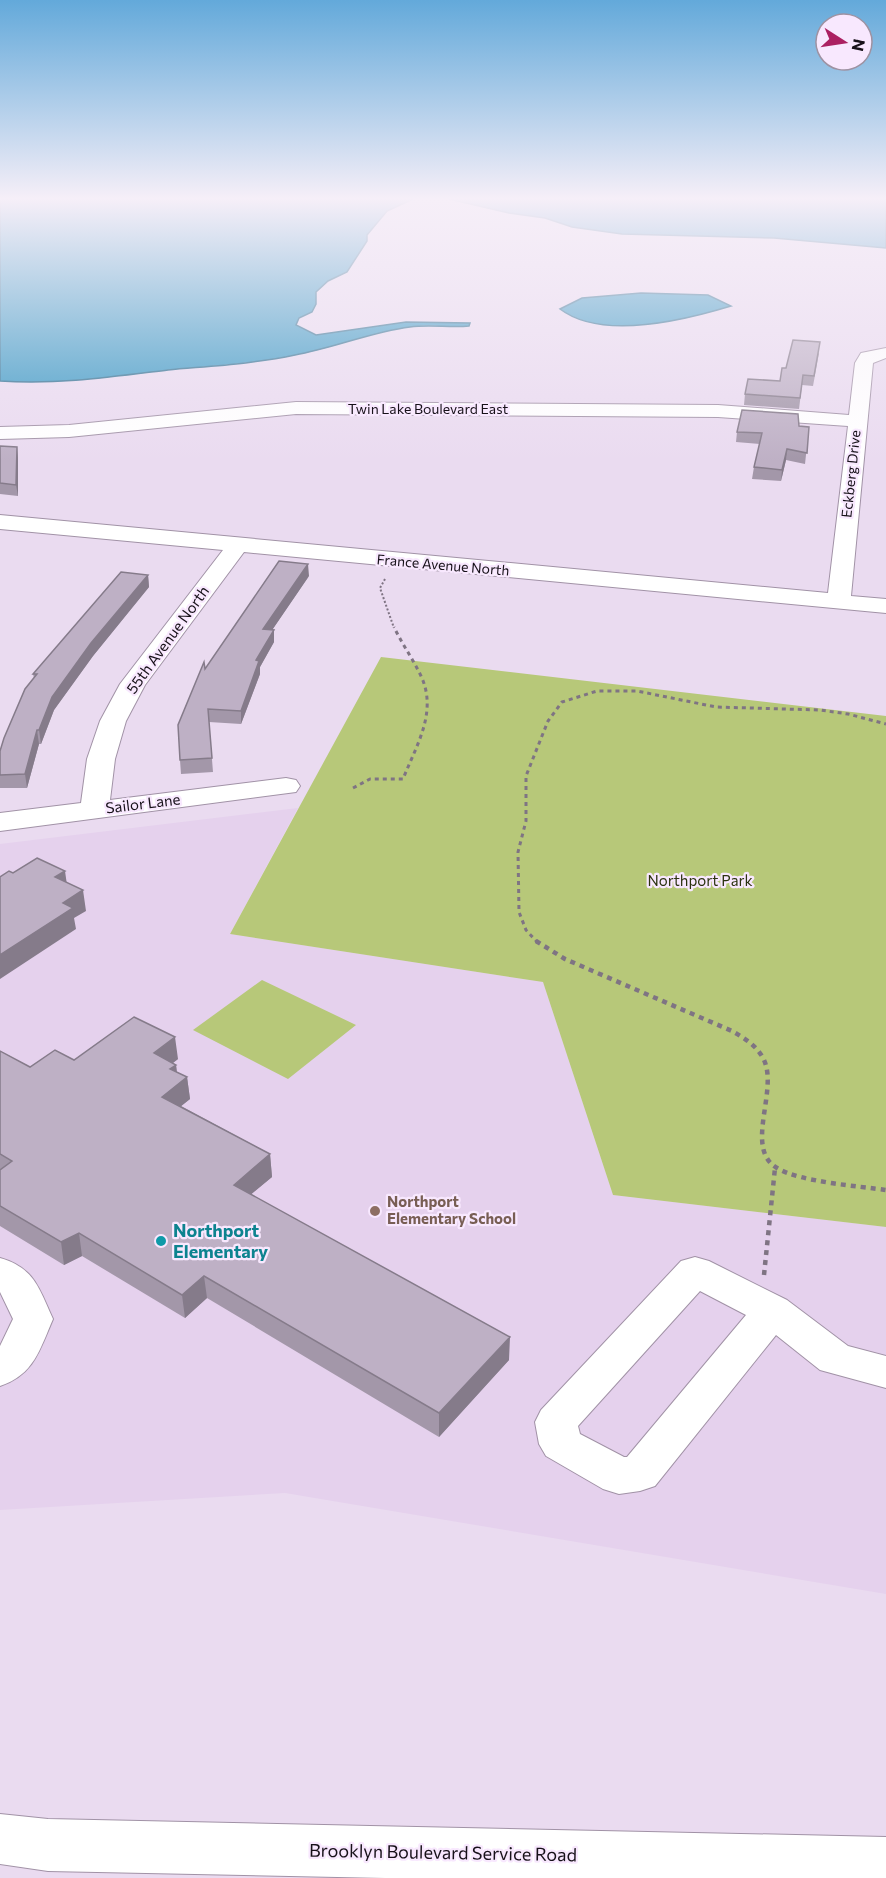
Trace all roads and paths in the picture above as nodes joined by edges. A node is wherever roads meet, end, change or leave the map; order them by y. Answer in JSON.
{"nodes":[{"id":1,"x":881,"y":353,"type":"edge"},
{"id":2,"x":857,"y":420,"type":"junction"},
{"id":3,"x":0,"y":433,"type":"edge"},
{"id":4,"x":0,"y":522,"type":"edge"},
{"id":5,"x":238,"y":545,"type":"junction"},
{"id":6,"x":395,"y":560,"type":"junction"},
{"id":7,"x":839,"y":601,"type":"junction"},
{"id":8,"x":886,"y":606,"type":"edge"},
{"id":9,"x":886,"y":724,"type":"edge"},
{"id":10,"x":286,"y":786,"type":"dead end"},
{"id":11,"x":353,"y":788,"type":"dead end"},
{"id":12,"x":94,"y":811,"type":"junction"},
{"id":13,"x":0,"y":822,"type":"edge"},
{"id":14,"x":775,"y":1168,"type":"junction"},
{"id":15,"x":886,"y":1190,"type":"edge"},
{"id":16,"x":0,"y":1272,"type":"edge"},
{"id":17,"x":769,"y":1294,"type":"junction"},
{"id":18,"x":0,"y":1370,"type":"edge"},
{"id":19,"x":886,"y":1372,"type":"edge"},
{"id":20,"x":0,"y":1839,"type":"edge"},
{"id":21,"x":886,"y":1863,"type":"edge"}],
"edges":[{"from":1,"to":2,"type":"street","name":"Eckberg Drive"},
{"from":2,"to":3,"type":"street","name":"Twin Lake Boulevard East"},
{"from":2,"to":7,"type":"street","name":"Eckberg Drive"},
{"from":4,"to":5,"type":"street","name":"France Avenue North"},
{"from":5,"to":6,"type":"street","name":"France Avenue North"},
{"from":5,"to":12,"type":"street","name":"55th Avenue North"},
{"from":6,"to":7,"type":"street","name":"France Avenue North"},
{"from":6,"to":11,"type":"path"},
{"from":7,"to":8,"type":"street","name":"France Avenue North"},
{"from":9,"to":14,"type":"path"},
{"from":10,"to":12,"type":"street","name":"Sailor Lane"},
{"from":12,"to":13,"type":"street","name":"Sailor Lane"},
{"from":14,"to":15,"type":"path"},
{"from":14,"to":17,"type":"path"},
{"from":16,"to":18,"type":"street"},
{"from":17,"to":17,"type":"street"},
{"from":17,"to":19,"type":"street"},
{"from":20,"to":21,"type":"street","name":"Brooklyn Boulevard Service Road"}]}
